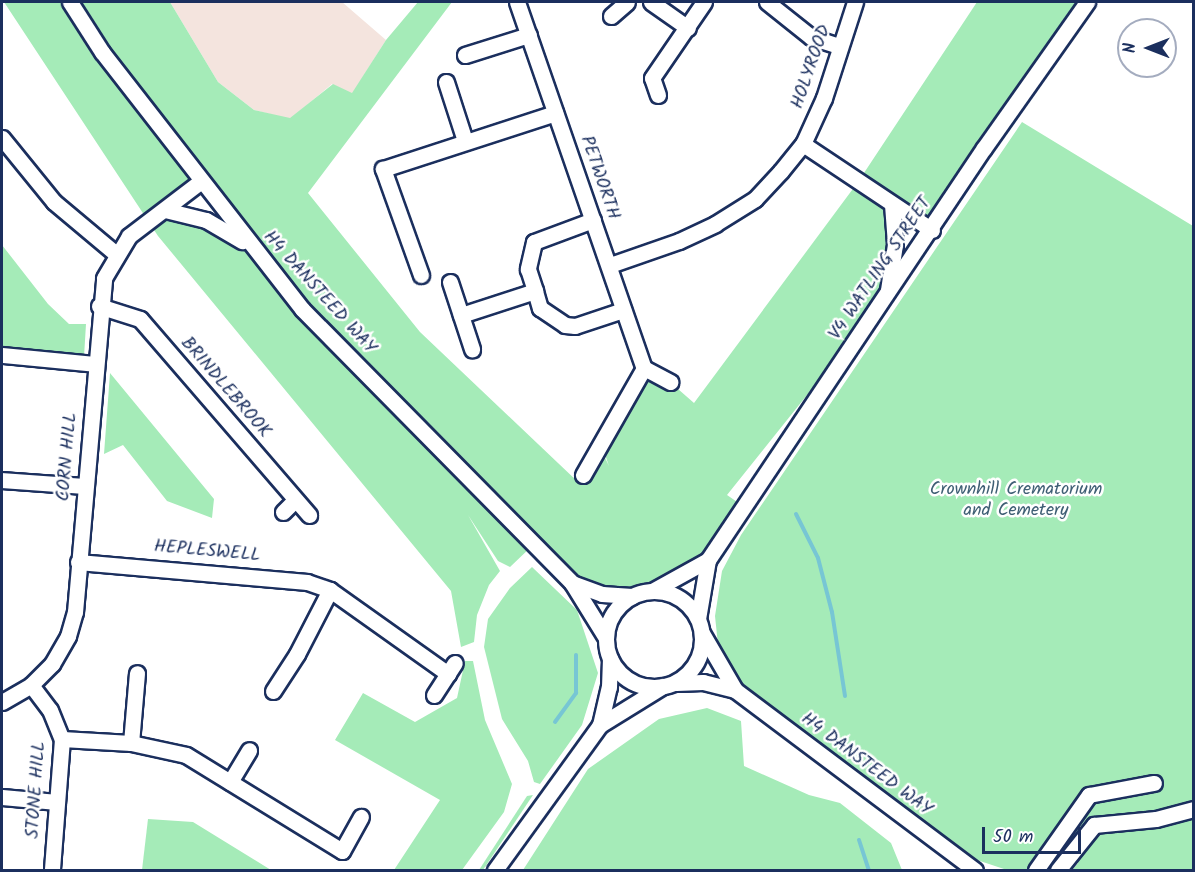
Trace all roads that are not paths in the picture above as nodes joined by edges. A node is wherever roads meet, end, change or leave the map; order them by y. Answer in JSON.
{"nodes":[{"id":1,"x":70,"y":2,"type":"edge"},
{"id":2,"x":518,"y":2,"type":"edge"},
{"id":3,"x":627,"y":2,"type":"edge"},
{"id":4,"x":651,"y":2,"type":"edge"},
{"id":5,"x":704,"y":2,"type":"edge"},
{"id":6,"x":767,"y":2,"type":"edge"},
{"id":7,"x":855,"y":2,"type":"edge"},
{"id":8,"x":1087,"y":2,"type":"edge"},
{"id":9,"x":611,"y":16,"type":"dead end"},
{"id":10,"x":688,"y":28,"type":"junction"},
{"id":11,"x":529,"y":35,"type":"junction"},
{"id":12,"x":838,"y":46,"type":"junction"},
{"id":13,"x":465,"y":55,"type":"dead end"},
{"id":14,"x":446,"y":82,"type":"dead end"},
{"id":15,"x":657,"y":95,"type":"dead end"},
{"id":16,"x":555,"y":113,"type":"junction"},
{"id":17,"x":2,"y":138,"type":"edge"},
{"id":18,"x":465,"y":141,"type":"junction"},
{"id":19,"x":803,"y":144,"type":"junction"},
{"id":20,"x":200,"y":182,"type":"junction"},
{"id":21,"x":892,"y":204,"type":"junction"},
{"id":22,"x":165,"y":210,"type":"junction"},
{"id":23,"x":592,"y":220,"type":"junction"},
{"id":24,"x":932,"y":230,"type":"junction"},
{"id":25,"x":250,"y":245,"type":"junction"},
{"id":26,"x":116,"y":254,"type":"junction"},
{"id":27,"x":610,"y":265,"type":"junction"},
{"id":28,"x":421,"y":275,"type":"dead end"},
{"id":29,"x":450,"y":282,"type":"dead end"},
{"id":30,"x":535,"y":291,"type":"junction"},
{"id":31,"x":887,"y":296,"type":"junction"},
{"id":32,"x":99,"y":306,"type":"junction"},
{"id":33,"x":623,"y":310,"type":"junction"},
{"id":34,"x":461,"y":315,"type":"junction"},
{"id":35,"x":472,"y":349,"type":"dead end"},
{"id":36,"x":2,"y":355,"type":"edge"},
{"id":37,"x":95,"y":364,"type":"junction"},
{"id":38,"x":644,"y":368,"type":"junction"},
{"id":39,"x":670,"y":382,"type":"dead end"},
{"id":40,"x":583,"y":476,"type":"dead end"},
{"id":41,"x":2,"y":480,"type":"edge"},
{"id":42,"x":84,"y":486,"type":"junction"},
{"id":43,"x":296,"y":500,"type":"junction"},
{"id":44,"x":283,"y":512,"type":"dead end"},
{"id":45,"x":309,"y":515,"type":"dead end"},
{"id":46,"x":708,"y":560,"type":"junction"},
{"id":47,"x":78,"y":562,"type":"junction"},
{"id":48,"x":572,"y":583,"type":"junction"},
{"id":49,"x":330,"y":590,"type":"junction"},
{"id":50,"x":652,"y":591,"type":"junction"},
{"id":51,"x":632,"y":596,"type":"junction"},
{"id":52,"x":700,"y":626,"type":"junction"},
{"id":53,"x":606,"y":638,"type":"junction"},
{"id":54,"x":610,"y":658,"type":"junction"},
{"id":55,"x":137,"y":674,"type":"dead end"},
{"id":56,"x":31,"y":685,"type":"junction"},
{"id":57,"x":669,"y":685,"type":"junction"},
{"id":58,"x":735,"y":690,"type":"junction"},
{"id":59,"x":273,"y":691,"type":"dead end"},
{"id":60,"x":434,"y":695,"type":"dead end"},
{"id":61,"x":2,"y":702,"type":"edge"},
{"id":62,"x":600,"y":725,"type":"junction"},
{"id":63,"x":62,"y":739,"type":"junction"},
{"id":64,"x":131,"y":743,"type":"junction"},
{"id":65,"x":249,"y":750,"type":"dead end"},
{"id":66,"x":230,"y":782,"type":"junction"},
{"id":67,"x":1154,"y":783,"type":"dead end"},
{"id":68,"x":2,"y":797,"type":"edge"},
{"id":69,"x":57,"y":802,"type":"junction"},
{"id":70,"x":1194,"y":809,"type":"edge"},
{"id":71,"x":361,"y":817,"type":"dead end"},
{"id":72,"x":51,"y":870,"type":"edge"},
{"id":73,"x":495,"y":870,"type":"edge"},
{"id":74,"x":975,"y":870,"type":"edge"},
{"id":75,"x":1036,"y":870,"type":"edge"},
{"id":76,"x":1058,"y":870,"type":"edge"}],
"edges":[{"from":1,"to":20,"type":"street","name":"H4 DANSTEED WAY"},
{"from":2,"to":11,"type":"street","name":"PETWORTH"},
{"from":3,"to":9,"type":"street"},
{"from":4,"to":10,"type":"street"},
{"from":5,"to":10,"type":"street"},
{"from":6,"to":12,"type":"street"},
{"from":7,"to":12,"type":"street","name":"HOLYROOD"},
{"from":8,"to":24,"type":"street","name":"V4 WATLING STREET"},
{"from":10,"to":15,"type":"street"},
{"from":11,"to":13,"type":"street"},
{"from":11,"to":16,"type":"street","name":"PETWORTH"},
{"from":12,"to":19,"type":"street","name":"HOLYROOD"},
{"from":14,"to":18,"type":"street"},
{"from":16,"to":18,"type":"street"},
{"from":16,"to":23,"type":"street","name":"PETWORTH"},
{"from":17,"to":26,"type":"street"},
{"from":18,"to":28,"type":"street"},
{"from":19,"to":21,"type":"street"},
{"from":19,"to":27,"type":"street","name":"HOLYROOD"},
{"from":20,"to":22,"type":"street","name":"CORN HILL"},
{"from":20,"to":25,"type":"street","name":"H4 DANSTEED WAY"},
{"from":21,"to":24,"type":"street"},
{"from":21,"to":31,"type":"street"},
{"from":22,"to":25,"type":"street"},
{"from":22,"to":26,"type":"street","name":"CORN HILL"},
{"from":23,"to":27,"type":"street","name":"PETWORTH"},
{"from":23,"to":30,"type":"street"},
{"from":24,"to":31,"type":"street","name":"V4 WATLING STREET"},
{"from":25,"to":48,"type":"street","name":"H4 DANSTEED WAY"},
{"from":26,"to":32,"type":"street","name":"CORN HILL"},
{"from":27,"to":33,"type":"street","name":"PETWORTH"},
{"from":29,"to":34,"type":"street"},
{"from":30,"to":33,"type":"street"},
{"from":30,"to":34,"type":"street"},
{"from":31,"to":46,"type":"street","name":"V4 WATLING STREET"},
{"from":32,"to":37,"type":"street","name":"CORN HILL"},
{"from":32,"to":43,"type":"street","name":"BRINDLEBROOK"},
{"from":33,"to":38,"type":"street","name":"PETWORTH"},
{"from":34,"to":35,"type":"street"},
{"from":36,"to":37,"type":"street"},
{"from":37,"to":42,"type":"street","name":"CORN HILL"},
{"from":38,"to":39,"type":"street"},
{"from":38,"to":40,"type":"street"},
{"from":41,"to":42,"type":"street"},
{"from":42,"to":47,"type":"street","name":"CORN HILL"},
{"from":43,"to":44,"type":"street"},
{"from":43,"to":45,"type":"street","name":"BRINDLEBROOK"},
{"from":46,"to":50,"type":"street","name":"V4 WATLING STREET"},
{"from":46,"to":52,"type":"street","name":"V4 WATLING STREET"},
{"from":47,"to":49,"type":"street","name":"HEPLESWELL"},
{"from":47,"to":56,"type":"street","name":"CORN HILL"},
{"from":48,"to":51,"type":"street","name":"H4 DANSTEED WAY"},
{"from":48,"to":53,"type":"street","name":"H4 DANSTEED WAY"},
{"from":49,"to":59,"type":"street"},
{"from":49,"to":60,"type":"street","name":"HEPLESWELL"},
{"from":50,"to":51,"type":"street"},
{"from":50,"to":52,"type":"street"},
{"from":51,"to":53,"type":"street"},
{"from":52,"to":57,"type":"street"},
{"from":52,"to":58,"type":"street","name":"H4 DANSTEED WAY"},
{"from":53,"to":54,"type":"street"},
{"from":54,"to":57,"type":"street"},
{"from":54,"to":62,"type":"street"},
{"from":55,"to":64,"type":"street"},
{"from":56,"to":61,"type":"street","name":"CORN HILL"},
{"from":56,"to":63,"type":"street","name":"STONE HILL"},
{"from":57,"to":58,"type":"street","name":"H4 DANSTEED WAY"},
{"from":57,"to":62,"type":"street"},
{"from":58,"to":74,"type":"street","name":"H4 DANSTEED WAY"},
{"from":62,"to":73,"type":"street"},
{"from":63,"to":64,"type":"street"},
{"from":63,"to":69,"type":"street","name":"STONE HILL"},
{"from":64,"to":66,"type":"street"},
{"from":65,"to":66,"type":"street"},
{"from":66,"to":71,"type":"street"},
{"from":67,"to":75,"type":"street"},
{"from":68,"to":69,"type":"street"},
{"from":69,"to":72,"type":"street","name":"STONE HILL"},
{"from":70,"to":76,"type":"street"}]}
